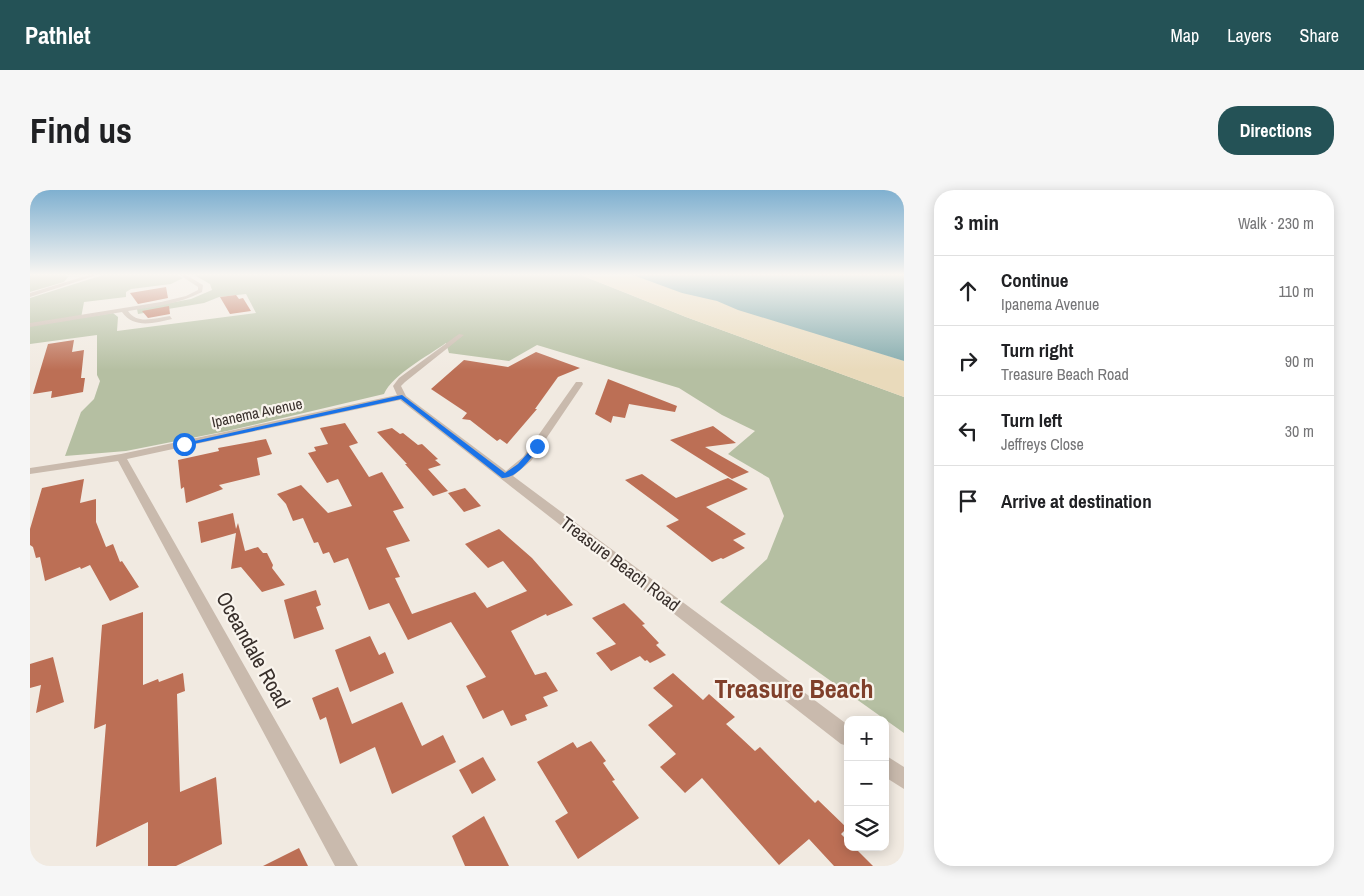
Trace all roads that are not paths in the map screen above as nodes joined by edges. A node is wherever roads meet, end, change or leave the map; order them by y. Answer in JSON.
{"nodes":[{"id":1,"x":143,"y":307,"type":"edge"},
{"id":2,"x":124,"y":310,"type":"junction"},
{"id":3,"x":170,"y":318,"type":"dead end"},
{"id":4,"x":30,"y":325,"type":"edge"},
{"id":5,"x":461,"y":335,"type":"dead end"},
{"id":6,"x":579,"y":384,"type":"dead end"},
{"id":7,"x":400,"y":392,"type":"junction"},
{"id":8,"x":120,"y":457,"type":"junction"},
{"id":9,"x":30,"y":471,"type":"edge"},
{"id":10,"x":505,"y":477,"type":"junction"},
{"id":11,"x":844,"y":734,"type":"edge"},
{"id":12,"x":889,"y":768,"type":"edge"},
{"id":13,"x":904,"y":779,"type":"edge"},
{"id":14,"x":346,"y":866,"type":"edge"}],
"edges":[{"from":1,"to":2,"type":"street"},
{"from":2,"to":3,"type":"street"},
{"from":2,"to":4,"type":"street"},
{"from":5,"to":7,"type":"street"},
{"from":6,"to":10,"type":"street"},
{"from":7,"to":8,"type":"street","name":"Ipanema Avenue"},
{"from":7,"to":10,"type":"street","name":"Treasure Beach Road"},
{"from":8,"to":9,"type":"street","name":"Ipanema Avenue"},
{"from":8,"to":14,"type":"street","name":"Oceandale Road"},
{"from":10,"to":11,"type":"street","name":"Treasure Beach Road"},
{"from":12,"to":13,"type":"street"}]}
